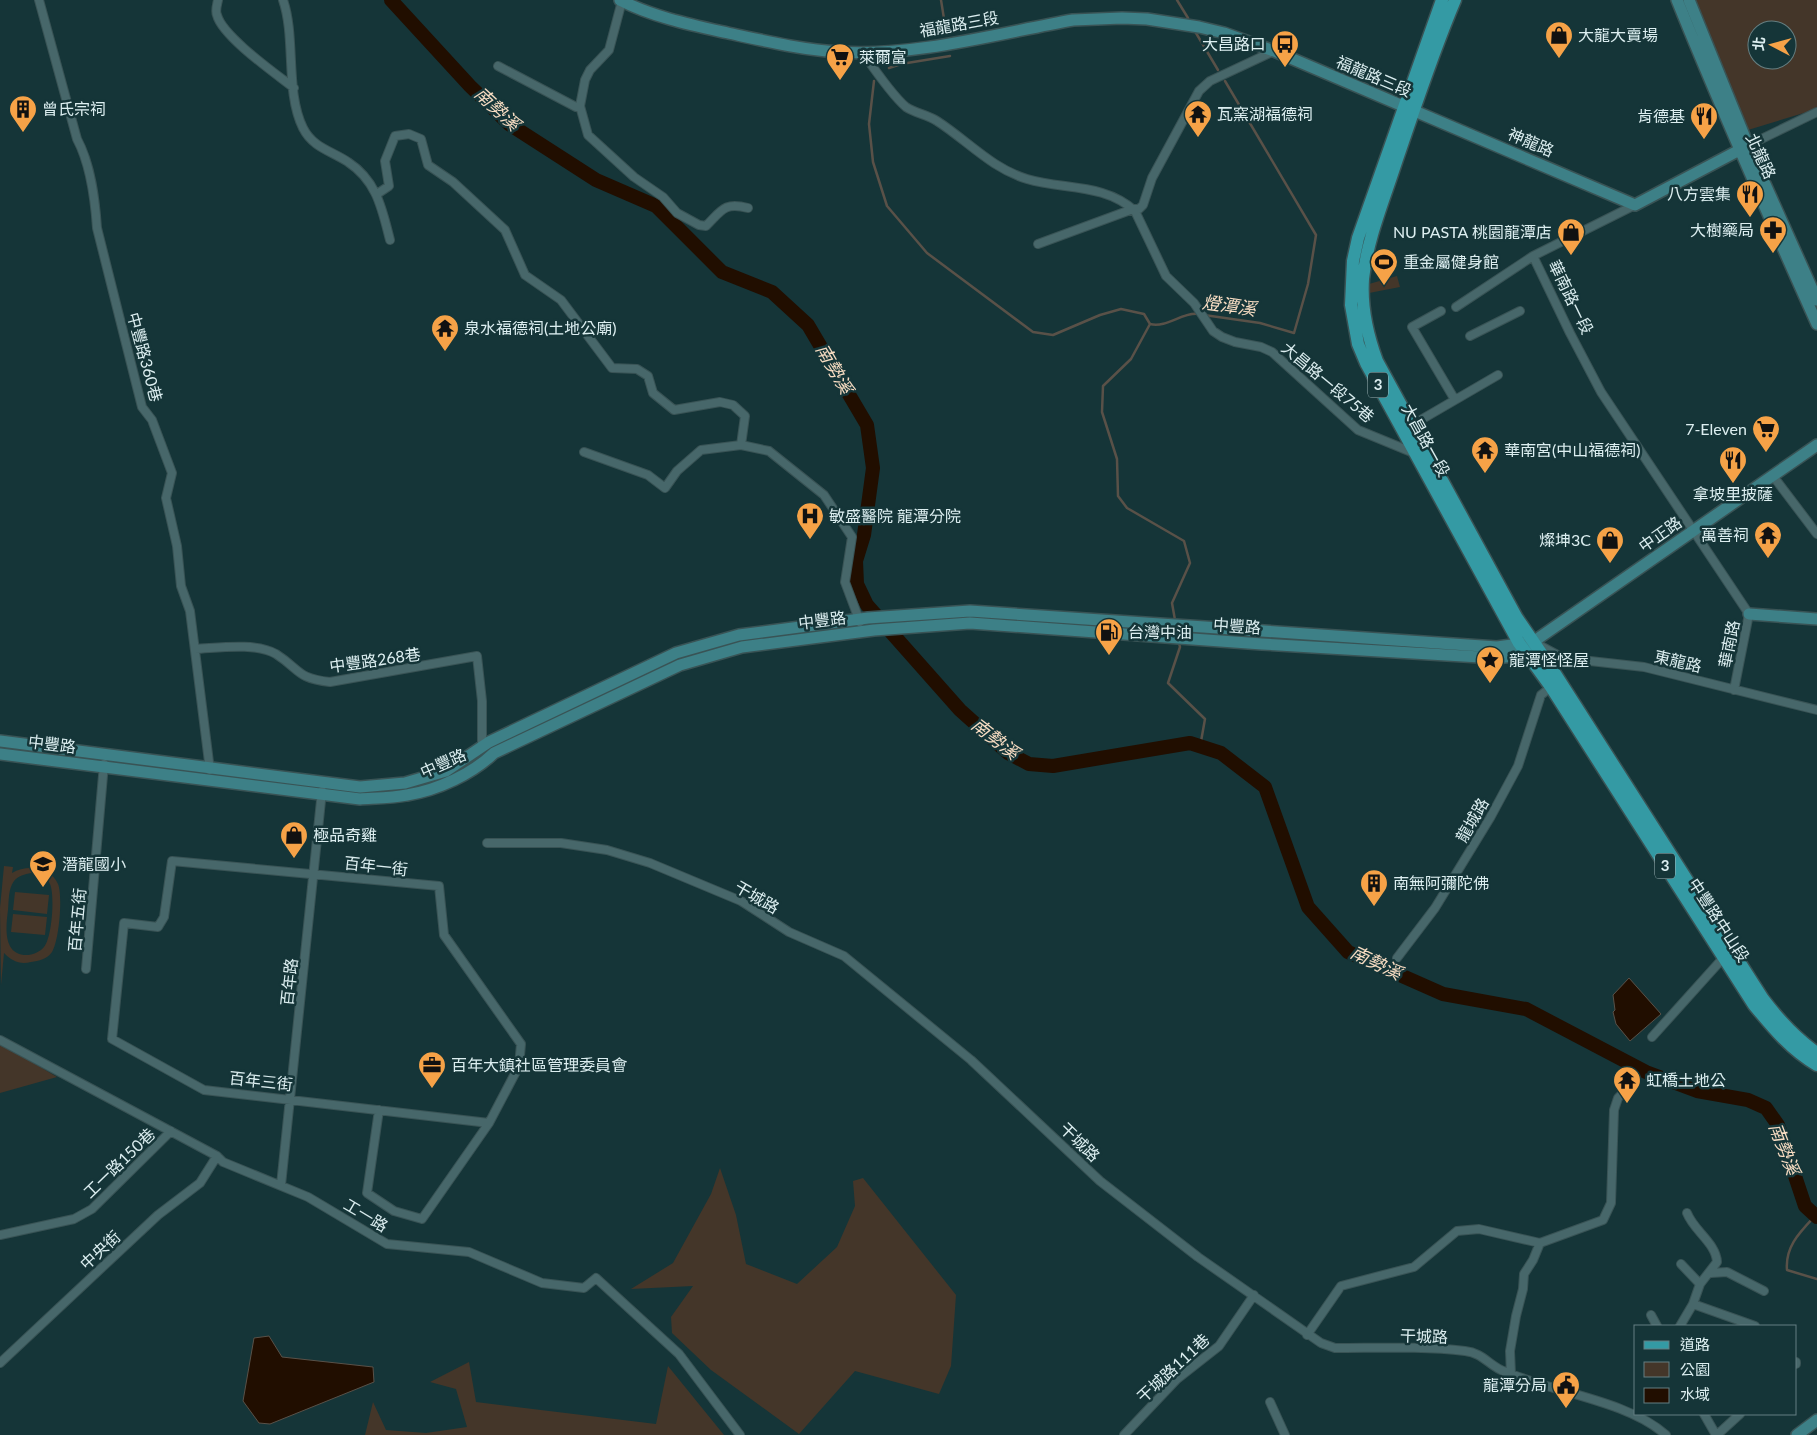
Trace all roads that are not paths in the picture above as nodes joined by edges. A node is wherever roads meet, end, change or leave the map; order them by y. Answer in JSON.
{"nodes":[{"id":1,"x":39,"y":0,"type":"edge"},
{"id":2,"x":218,"y":0,"type":"edge"},
{"id":3,"x":283,"y":0,"type":"edge"},
{"id":4,"x":621,"y":0,"type":"edge"},
{"id":5,"x":1442,"y":0,"type":"edge"},
{"id":6,"x":1455,"y":0,"type":"edge"},
{"id":7,"x":1677,"y":0,"type":"edge"},
{"id":8,"x":1689,"y":0,"type":"edge"},
{"id":9,"x":1274,"y":51,"type":"junction"},
{"id":10,"x":863,"y":53,"type":"junction"},
{"id":11,"x":498,"y":66,"type":"dead end"},
{"id":12,"x":294,"y":88,"type":"junction"},
{"id":13,"x":580,"y":106,"type":"junction"},
{"id":14,"x":1409,"y":108,"type":"junction"},
{"id":15,"x":1817,"y":112,"type":"edge"},
{"id":16,"x":1744,"y":148,"type":"junction"},
{"id":17,"x":377,"y":194,"type":"junction"},
{"id":18,"x":1635,"y":205,"type":"junction"},
{"id":19,"x":748,"y":208,"type":"dead end"},
{"id":20,"x":1133,"y":209,"type":"junction"},
{"id":21,"x":390,"y":240,"type":"dead end"},
{"id":22,"x":1038,"y":244,"type":"dead end"},
{"id":23,"x":1534,"y":256,"type":"junction"},
{"id":24,"x":1817,"y":300,"type":"edge"},
{"id":25,"x":1456,"y":307,"type":"dead end"},
{"id":26,"x":1441,"y":311,"type":"dead end"},
{"id":27,"x":1520,"y":311,"type":"dead end"},
{"id":28,"x":1817,"y":324,"type":"edge"},
{"id":29,"x":1470,"y":336,"type":"dead end"},
{"id":30,"x":1498,"y":375,"type":"dead end"},
{"id":31,"x":1455,"y":400,"type":"junction"},
{"id":32,"x":1412,"y":425,"type":"junction"},
{"id":33,"x":741,"y":445,"type":"junction"},
{"id":34,"x":1817,"y":445,"type":"edge"},
{"id":35,"x":584,"y":452,"type":"dead end"},
{"id":36,"x":1416,"y":453,"type":"junction"},
{"id":37,"x":1773,"y":476,"type":"junction"},
{"id":38,"x":1693,"y":531,"type":"junction"},
{"id":39,"x":1817,"y":534,"type":"edge"},
{"id":40,"x":1748,"y":614,"type":"junction"},
{"id":41,"x":1817,"y":619,"type":"edge"},
{"id":42,"x":1112,"y":620,"type":"junction"},
{"id":43,"x":863,"y":623,"type":"junction"},
{"id":44,"x":1112,"y":633,"type":"junction"},
{"id":45,"x":1519,"y":642,"type":"junction"},
{"id":46,"x":1530,"y":648,"type":"junction"},
{"id":47,"x":195,"y":649,"type":"junction"},
{"id":48,"x":1551,"y":687,"type":"junction"},
{"id":49,"x":1734,"y":690,"type":"junction"},
{"id":50,"x":1817,"y":710,"type":"edge"},
{"id":51,"x":0,"y":741,"type":"edge"},
{"id":52,"x":482,"y":747,"type":"junction"},
{"id":53,"x":0,"y":754,"type":"edge"},
{"id":54,"x":104,"y":761,"type":"junction"},
{"id":55,"x":210,"y":774,"type":"junction"},
{"id":56,"x":323,"y":788,"type":"junction"},
{"id":57,"x":486,"y":843,"type":"dead end"},
{"id":58,"x":314,"y":874,"type":"junction"},
{"id":59,"x":1724,"y":957,"type":"junction"},
{"id":60,"x":1397,"y":958,"type":"dead end"},
{"id":61,"x":86,"y":969,"type":"dead end"},
{"id":62,"x":119,"y":969,"type":"joint"},
{"id":63,"x":1652,"y":1037,"type":"dead end"},
{"id":64,"x":0,"y":1040,"type":"edge"},
{"id":65,"x":1817,"y":1053,"type":"edge"},
{"id":66,"x":1817,"y":1065,"type":"edge"},
{"id":67,"x":1633,"y":1083,"type":"dead end"},
{"id":68,"x":290,"y":1098,"type":"junction"},
{"id":69,"x":379,"y":1110,"type":"junction"},
{"id":70,"x":489,"y":1122,"type":"junction"},
{"id":71,"x":171,"y":1131,"type":"junction"},
{"id":72,"x":217,"y":1156,"type":"junction"},
{"id":73,"x":281,"y":1184,"type":"junction"},
{"id":74,"x":1687,"y":1213,"type":"dead end"},
{"id":75,"x":0,"y":1235,"type":"edge"},
{"id":76,"x":1540,"y":1243,"type":"junction"},
{"id":77,"x":1681,"y":1264,"type":"dead end"},
{"id":78,"x":1711,"y":1273,"type":"junction"},
{"id":79,"x":1700,"y":1284,"type":"junction"},
{"id":80,"x":1764,"y":1291,"type":"dead end"},
{"id":81,"x":1254,"y":1295,"type":"junction"},
{"id":82,"x":1693,"y":1304,"type":"junction"},
{"id":83,"x":1651,"y":1315,"type":"dead end"},
{"id":84,"x":1656,"y":1325,"type":"edge"},
{"id":85,"x":1681,"y":1325,"type":"edge"},
{"id":86,"x":1753,"y":1325,"type":"edge"},
{"id":87,"x":1307,"y":1335,"type":"junction"},
{"id":88,"x":0,"y":1363,"type":"edge"},
{"id":89,"x":1511,"y":1374,"type":"junction"},
{"id":90,"x":1270,"y":1402,"type":"dead end"},
{"id":91,"x":1652,"y":1415,"type":"edge"},
{"id":92,"x":1705,"y":1415,"type":"edge"},
{"id":93,"x":1739,"y":1415,"type":"edge"},
{"id":94,"x":1817,"y":1420,"type":"edge"},
{"id":95,"x":1654,"y":1424,"type":"junction"},
{"id":96,"x":740,"y":1435,"type":"edge"},
{"id":97,"x":1124,"y":1435,"type":"edge"},
{"id":98,"x":1285,"y":1435,"type":"edge"},
{"id":99,"x":1666,"y":1435,"type":"edge"},
{"id":100,"x":1717,"y":1435,"type":"edge"},
{"id":101,"x":1797,"y":1435,"type":"edge"}],
"edges":[{"from":1,"to":47,"type":"street","name":"中豐路360巷"},
{"from":2,"to":12,"type":"street"},
{"from":3,"to":12,"type":"street"},
{"from":4,"to":10,"type":"main road","name":"福龍路三段"},
{"from":4,"to":13,"type":"street"},
{"from":5,"to":14,"type":"main road","name":"大昌路一段","number":"3"},
{"from":6,"to":14,"type":"main road","name":"大昌路一段","number":"3"},
{"from":7,"to":16,"type":"main road","name":"北龍路"},
{"from":8,"to":16,"type":"main road","name":"北龍路"},
{"from":9,"to":10,"type":"main road","name":"福龍路三段"},
{"from":9,"to":14,"type":"main road","name":"福龍路三段"},
{"from":9,"to":20,"type":"street"},
{"from":10,"to":20,"type":"street"},
{"from":11,"to":13,"type":"street"},
{"from":12,"to":17,"type":"street"},
{"from":13,"to":19,"type":"street"},
{"from":14,"to":18,"type":"main road","name":"神龍路"},
{"from":14,"to":32,"type":"main road","name":"大昌路一段","number":"3"},
{"from":14,"to":36,"type":"main road","name":"大昌路一段","number":"3"},
{"from":15,"to":16,"type":"street"},
{"from":16,"to":18,"type":"main road","name":"華南路一段"},
{"from":16,"to":24,"type":"main road","name":"北龍路"},
{"from":16,"to":28,"type":"main road","name":"北龍路"},
{"from":17,"to":21,"type":"street"},
{"from":17,"to":33,"type":"street"},
{"from":18,"to":23,"type":"street","name":"華南路一段"},
{"from":20,"to":22,"type":"street"},
{"from":20,"to":36,"type":"street","name":"大昌路一段75巷"},
{"from":23,"to":25,"type":"street"},
{"from":23,"to":38,"type":"street","name":"華南路一段"},
{"from":26,"to":31,"type":"street"},
{"from":27,"to":29,"type":"street"},
{"from":30,"to":31,"type":"street"},
{"from":31,"to":32,"type":"street"},
{"from":32,"to":46,"type":"main road","name":"大昌路一段","number":"3"},
{"from":33,"to":35,"type":"street"},
{"from":33,"to":43,"type":"street"},
{"from":34,"to":37,"type":"main road","name":"中正路"},
{"from":36,"to":45,"type":"main road","name":"大昌路一段","number":"3"},
{"from":37,"to":38,"type":"main road","name":"中正路"},
{"from":37,"to":39,"type":"street"},
{"from":38,"to":40,"type":"street","name":"華南路"},
{"from":38,"to":46,"type":"main road","name":"中正路"},
{"from":40,"to":41,"type":"main road"},
{"from":40,"to":49,"type":"street","name":"華南路"},
{"from":42,"to":43,"type":"main road","name":"中豐路"},
{"from":42,"to":44,"type":"main road"},
{"from":42,"to":45,"type":"main road","name":"中豐路"},
{"from":43,"to":44,"type":"main road","name":"中豐路"},
{"from":43,"to":52,"type":"main road","name":"中豐路"},
{"from":43,"to":56,"type":"main road","name":"中豐路"},
{"from":44,"to":46,"type":"main road","name":"中豐路"},
{"from":45,"to":46,"type":"main road","name":"大昌路一段","number":"3"},
{"from":46,"to":48,"type":"main road","name":"中豐路中山段","number":"3"},
{"from":46,"to":49,"type":"street","name":"東龍路"},
{"from":46,"to":65,"type":"main road","name":"中豐路中山段","number":"3"},
{"from":47,"to":52,"type":"street","name":"中豐路268巷"},
{"from":47,"to":55,"type":"street","name":"中豐路360巷"},
{"from":48,"to":59,"type":"main road","name":"中豐路中山段","number":"3"},
{"from":48,"to":60,"type":"street","name":"龍城路"},
{"from":49,"to":50,"type":"street","name":"東龍路"},
{"from":51,"to":54,"type":"main road","name":"中豐路"},
{"from":52,"to":56,"type":"main road","name":"中豐路"},
{"from":53,"to":54,"type":"main road","name":"中豐路"},
{"from":54,"to":55,"type":"main road","name":"中豐路"},
{"from":54,"to":61,"type":"street","name":"百年五街"},
{"from":55,"to":56,"type":"main road","name":"中豐路"},
{"from":56,"to":58,"type":"street","name":"百年路"},
{"from":57,"to":81,"type":"street","name":"干城路"},
{"from":58,"to":62,"type":"street","name":"百年一街"},
{"from":58,"to":68,"type":"street","name":"百年路"},
{"from":58,"to":70,"type":"street","name":"百年一街"},
{"from":59,"to":63,"type":"street"},
{"from":59,"to":66,"type":"main road","name":"中豐路中山段","number":"3"},
{"from":62,"to":68,"type":"street","name":"百年三街"},
{"from":64,"to":71,"type":"street","name":"工一路"},
{"from":67,"to":76,"type":"street"},
{"from":68,"to":69,"type":"street","name":"百年三街"},
{"from":68,"to":73,"type":"street","name":"百年路"},
{"from":69,"to":70,"type":"street","name":"百年三街"},
{"from":69,"to":70,"type":"street"},
{"from":71,"to":72,"type":"street","name":"工一路"},
{"from":71,"to":75,"type":"street","name":"工一路150巷"},
{"from":72,"to":73,"type":"street","name":"工一路"},
{"from":72,"to":88,"type":"street","name":"中央街"},
{"from":73,"to":96,"type":"street","name":"工一路"},
{"from":74,"to":78,"type":"street"},
{"from":76,"to":87,"type":"street"},
{"from":76,"to":89,"type":"street"},
{"from":77,"to":79,"type":"street"},
{"from":78,"to":79,"type":"street"},
{"from":78,"to":80,"type":"street"},
{"from":79,"to":82,"type":"street"},
{"from":81,"to":87,"type":"street","name":"干城路"},
{"from":81,"to":97,"type":"street","name":"干城路111巷"},
{"from":82,"to":85,"type":"street"},
{"from":82,"to":86,"type":"street"},
{"from":83,"to":84,"type":"street"},
{"from":87,"to":89,"type":"street","name":"干城路"},
{"from":89,"to":95,"type":"street","name":"干城路"},
{"from":90,"to":98,"type":"street"},
{"from":91,"to":95,"type":"street"},
{"from":92,"to":100,"type":"street"},
{"from":93,"to":100,"type":"street"},
{"from":94,"to":101,"type":"main road"},
{"from":95,"to":99,"type":"street","name":"干城路"}]}
